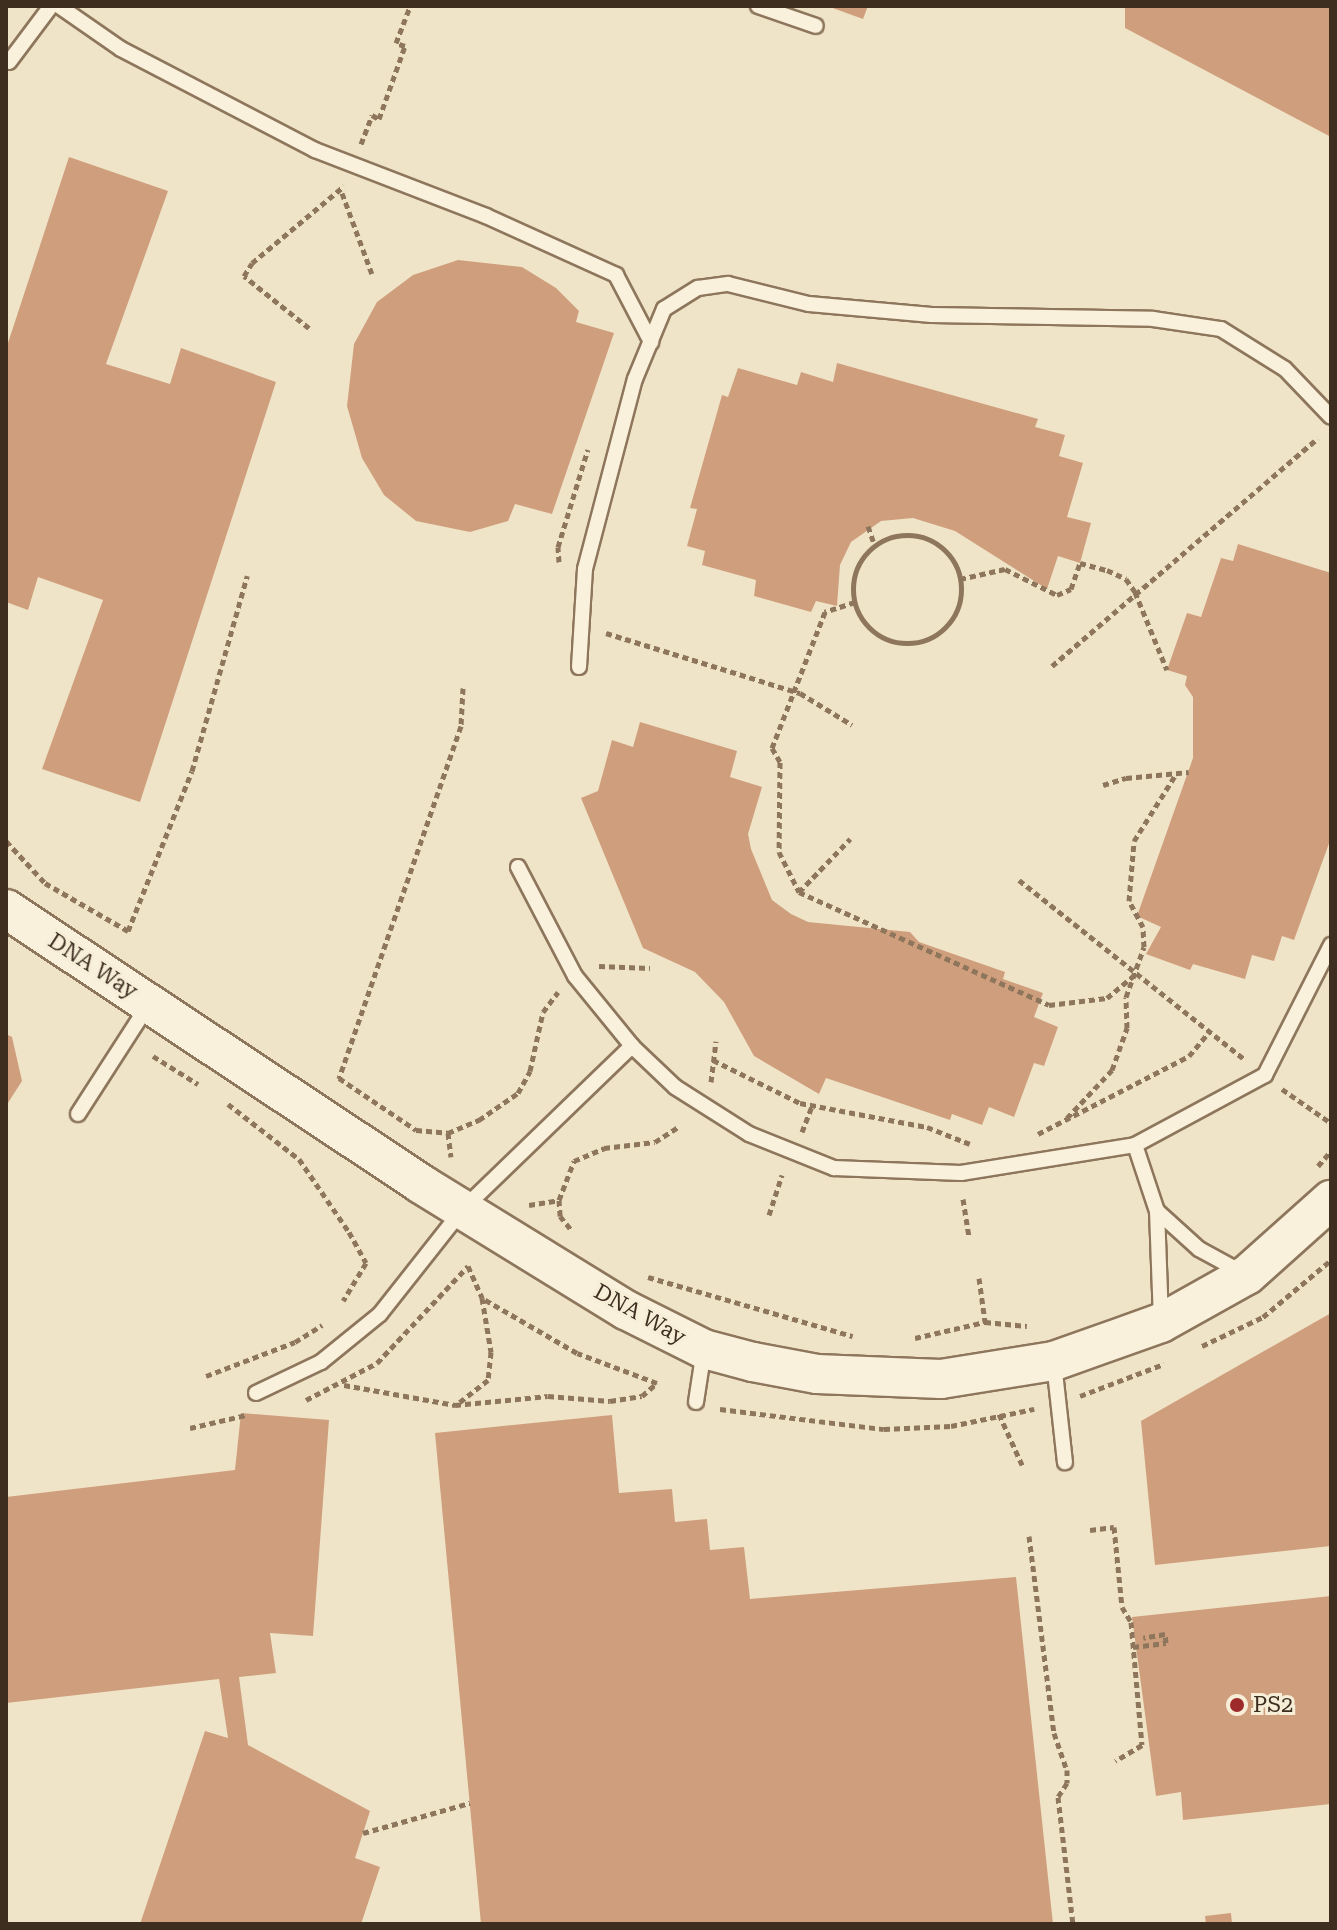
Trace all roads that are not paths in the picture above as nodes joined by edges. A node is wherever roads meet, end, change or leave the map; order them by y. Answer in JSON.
{"nodes":[{"id":1,"x":51,"y":6,"type":"edge"},
{"id":2,"x":59,"y":6,"type":"edge"},
{"id":3,"x":758,"y":6,"type":"edge"},
{"id":4,"x":816,"y":26,"type":"dead end"},
{"id":5,"x":9,"y":62,"type":"dead end"},
{"id":6,"x":651,"y":342,"type":"junction"},
{"id":7,"x":1331,"y":417,"type":"edge"},
{"id":8,"x":579,"y":667,"type":"dead end"},
{"id":9,"x":518,"y":867,"type":"dead end"},
{"id":10,"x":6,"y":909,"type":"edge"},
{"id":11,"x":1331,"y":945,"type":"edge"},
{"id":12,"x":149,"y":1003,"type":"junction"},
{"id":13,"x":632,"y":1046,"type":"junction"},
{"id":14,"x":78,"y":1114,"type":"dead end"},
{"id":15,"x":1135,"y":1145,"type":"junction"},
{"id":16,"x":1331,"y":1200,"type":"edge"},
{"id":17,"x":463,"y":1209,"type":"junction"},
{"id":18,"x":1157,"y":1211,"type":"junction"},
{"id":19,"x":1247,"y":1275,"type":"junction"},
{"id":20,"x":1161,"y":1323,"type":"junction"},
{"id":21,"x":704,"y":1349,"type":"junction"},
{"id":22,"x":1054,"y":1361,"type":"junction"},
{"id":23,"x":256,"y":1393,"type":"dead end"},
{"id":24,"x":696,"y":1402,"type":"dead end"},
{"id":25,"x":1065,"y":1462,"type":"dead end"}],
"edges":[{"from":1,"to":5,"type":"lane"},
{"from":2,"to":6,"type":"lane"},
{"from":3,"to":4,"type":"lane"},
{"from":6,"to":7,"type":"lane"},
{"from":6,"to":8,"type":"lane"},
{"from":9,"to":13,"type":"lane"},
{"from":10,"to":12,"type":"main road","name":"DNA Way"},
{"from":11,"to":15,"type":"lane"},
{"from":12,"to":14,"type":"lane"},
{"from":12,"to":17,"type":"main road","name":"DNA Way"},
{"from":13,"to":15,"type":"lane"},
{"from":13,"to":17,"type":"lane"},
{"from":15,"to":18,"type":"lane"},
{"from":16,"to":19,"type":"main road","name":"DNA Way"},
{"from":17,"to":21,"type":"main road","name":"DNA Way"},
{"from":17,"to":23,"type":"lane"},
{"from":18,"to":19,"type":"lane"},
{"from":18,"to":20,"type":"lane"},
{"from":19,"to":20,"type":"main road","name":"DNA Way"},
{"from":20,"to":22,"type":"main road","name":"DNA Way"},
{"from":21,"to":22,"type":"main road","name":"DNA Way"},
{"from":21,"to":24,"type":"lane"},
{"from":22,"to":25,"type":"lane"}]}
